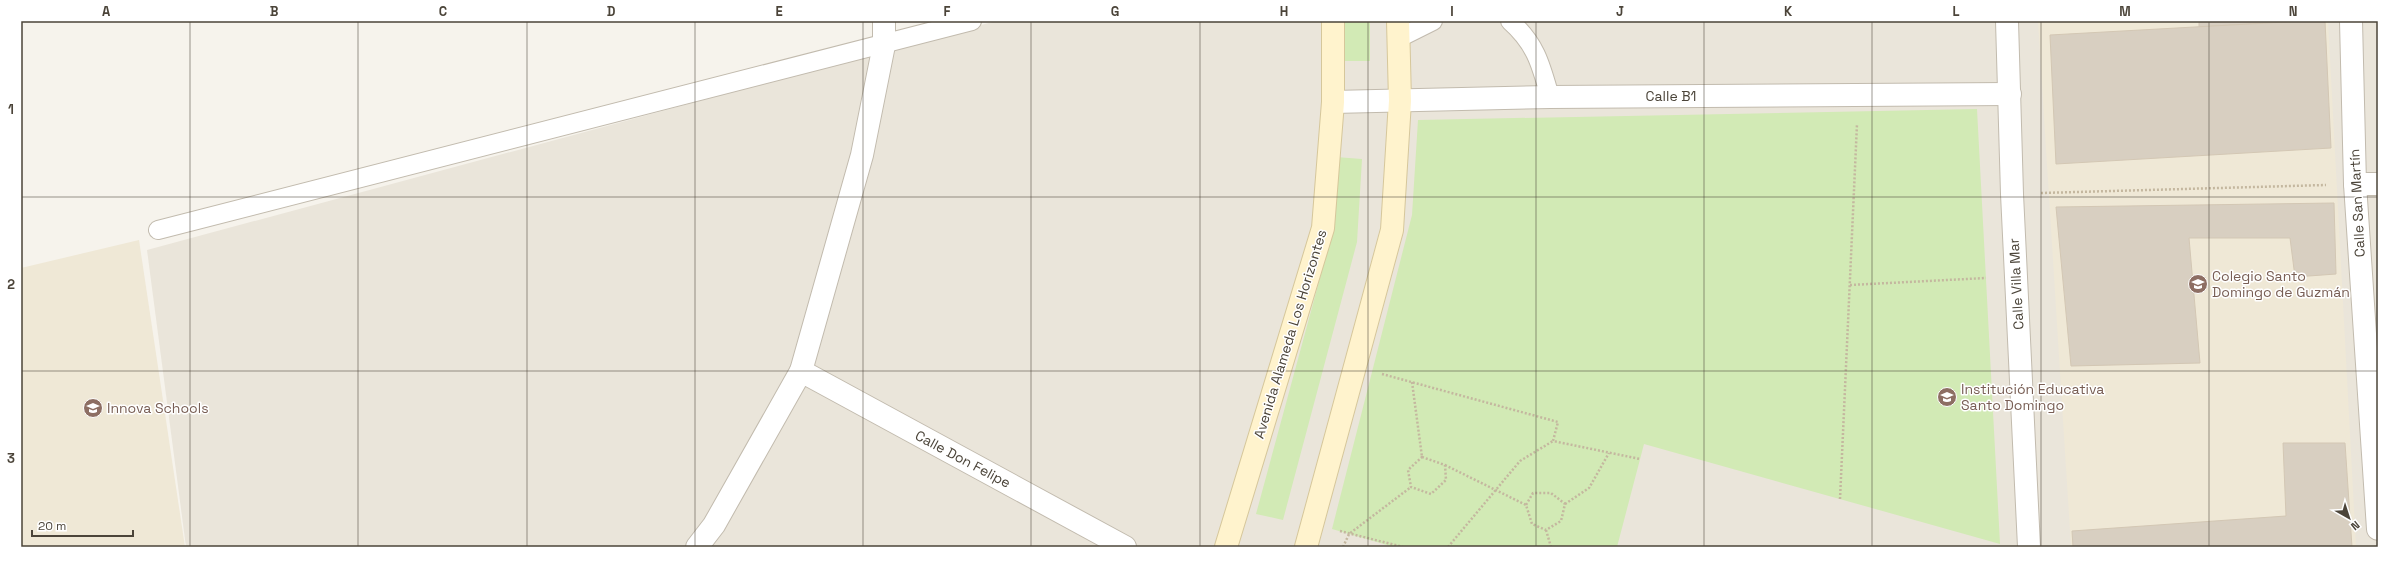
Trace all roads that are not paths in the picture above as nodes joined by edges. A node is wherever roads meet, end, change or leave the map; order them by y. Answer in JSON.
{"nodes":[{"id":1,"x":884,"y":21,"type":"edge"},
{"id":2,"x":972,"y":21,"type":"edge"},
{"id":3,"x":1333,"y":21,"type":"edge"},
{"id":4,"x":1433,"y":21,"type":"edge"},
{"id":5,"x":1510,"y":21,"type":"edge"},
{"id":6,"x":2007,"y":21,"type":"edge"},
{"id":7,"x":2351,"y":21,"type":"edge"},
{"id":8,"x":1399,"y":29,"type":"edge"},
{"id":9,"x":884,"y":45,"type":"junction"},
{"id":10,"x":2010,"y":94,"type":"junction"},
{"id":11,"x":1550,"y":97,"type":"junction"},
{"id":12,"x":1400,"y":101,"type":"junction"},
{"id":13,"x":1333,"y":102,"type":"junction"},
{"id":14,"x":2355,"y":184,"type":"junction"},
{"id":15,"x":2378,"y":184,"type":"edge"},
{"id":16,"x":158,"y":230,"type":"dead end"},
{"id":17,"x":801,"y":371,"type":"junction"},
{"id":18,"x":2378,"y":529,"type":"edge"},
{"id":19,"x":697,"y":547,"type":"edge"},
{"id":20,"x":1125,"y":547,"type":"edge"},
{"id":21,"x":1226,"y":547,"type":"edge"},
{"id":22,"x":1306,"y":547,"type":"edge"},
{"id":23,"x":2029,"y":547,"type":"edge"}],
"edges":[{"from":1,"to":9,"type":"street"},
{"from":2,"to":9,"type":"lane"},
{"from":3,"to":13,"type":"main road","name":"Avenida Alameda Los Horizontes"},
{"from":4,"to":8,"type":"lane"},
{"from":5,"to":11,"type":"lane"},
{"from":6,"to":10,"type":"street","name":"Calle Villa Mar"},
{"from":7,"to":14,"type":"street","name":"Calle San Martín"},
{"from":8,"to":12,"type":"main road"},
{"from":9,"to":16,"type":"lane"},
{"from":9,"to":17,"type":"street"},
{"from":10,"to":11,"type":"street","name":"Calle B1"},
{"from":10,"to":23,"type":"street","name":"Calle Villa Mar"},
{"from":11,"to":12,"type":"street","name":"Calle B1"},
{"from":12,"to":13,"type":"street","name":"Calle B1"},
{"from":12,"to":22,"type":"main road"},
{"from":13,"to":21,"type":"main road","name":"Avenida Alameda Los Horizontes"},
{"from":14,"to":15,"type":"street"},
{"from":14,"to":18,"type":"street","name":"Calle San Martín"},
{"from":17,"to":19,"type":"street"},
{"from":17,"to":20,"type":"street","name":"Calle Don Felipe"}]}
